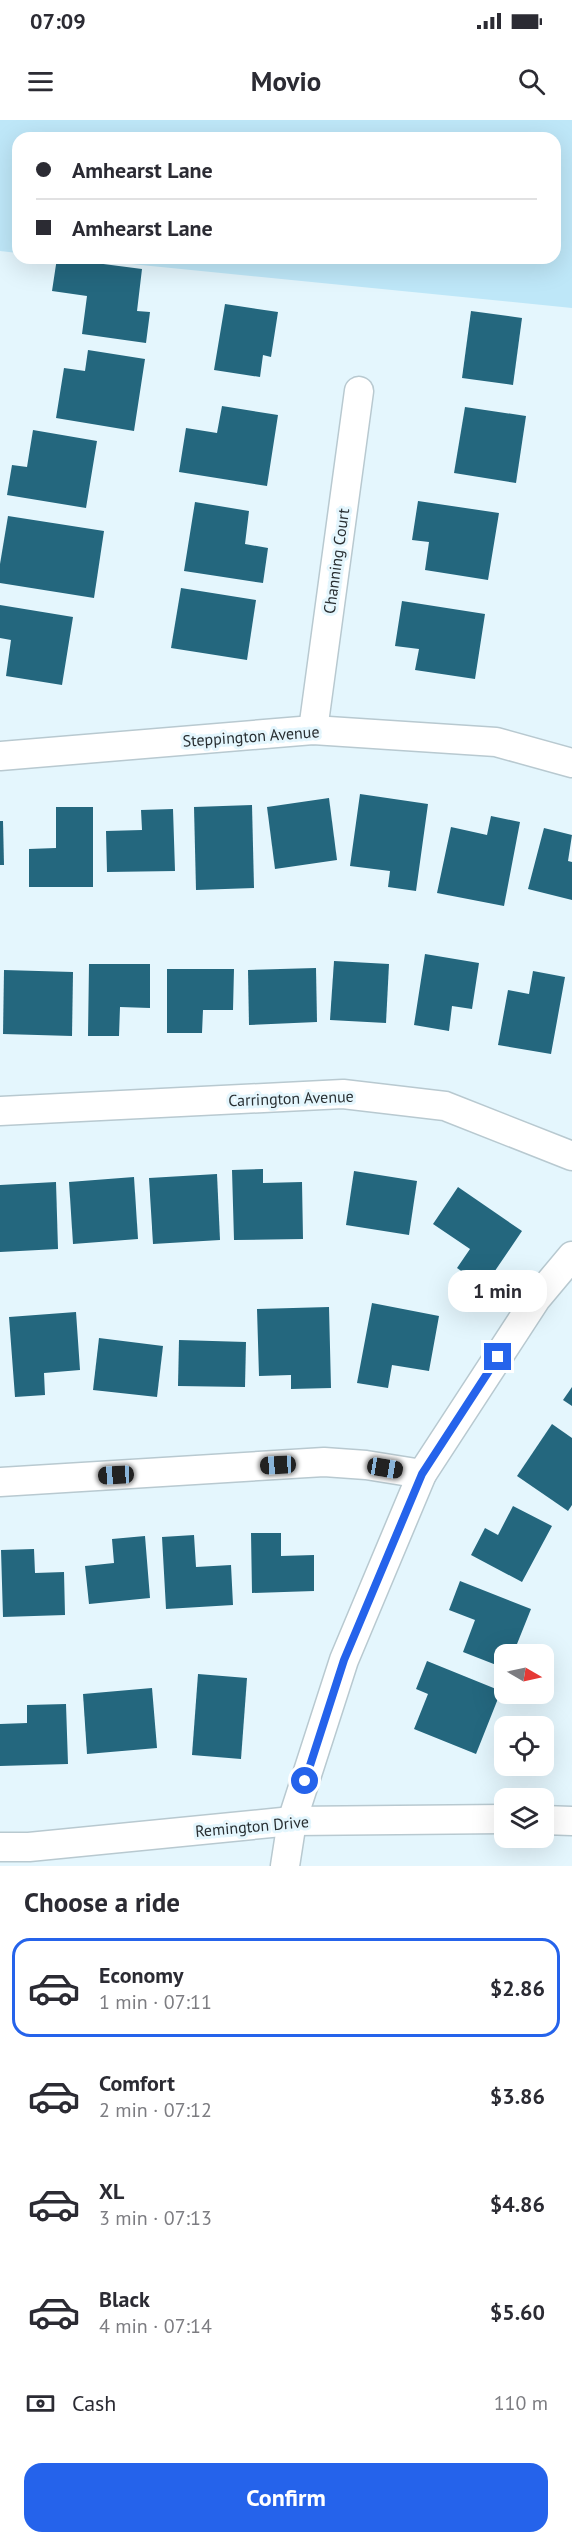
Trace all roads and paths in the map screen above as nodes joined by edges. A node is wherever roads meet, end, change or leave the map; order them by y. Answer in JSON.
{"nodes":[{"id":1,"x":359,"y":392,"type":"dead end"},
{"id":2,"x":313,"y":730,"type":"junction"},
{"id":3,"x":0,"y":756,"type":"edge"},
{"id":4,"x":572,"y":763,"type":"edge"},
{"id":5,"x":0,"y":1111,"type":"edge"},
{"id":6,"x":572,"y":1156,"type":"edge"},
{"id":7,"x":572,"y":1256,"type":"edge"},
{"id":8,"x":422,"y":1474,"type":"junction"},
{"id":9,"x":0,"y":1482,"type":"edge"},
{"id":10,"x":494,"y":1819,"type":"edge"},
{"id":11,"x":554,"y":1820,"type":"edge"},
{"id":12,"x":292,"y":1821,"type":"junction"},
{"id":13,"x":572,"y":1821,"type":"edge"},
{"id":14,"x":0,"y":1848,"type":"edge"},
{"id":15,"x":285,"y":1866,"type":"edge"}],
"edges":[{"from":1,"to":2,"type":"street","name":"Channing Court"},
{"from":2,"to":3,"type":"street","name":"Steppington Avenue"},
{"from":2,"to":4,"type":"street","name":"Steppington Avenue"},
{"from":5,"to":6,"type":"street","name":"Carrington Avenue"},
{"from":7,"to":8,"type":"street"},
{"from":8,"to":9,"type":"street"},
{"from":8,"to":12,"type":"street"},
{"from":10,"to":12,"type":"street","name":"Remington Drive"},
{"from":11,"to":13,"type":"street"},
{"from":12,"to":14,"type":"street","name":"Remington Drive"},
{"from":12,"to":15,"type":"street"}]}
